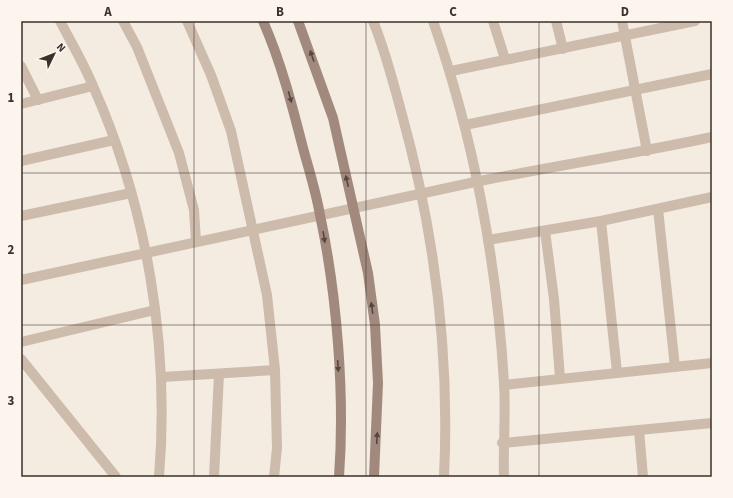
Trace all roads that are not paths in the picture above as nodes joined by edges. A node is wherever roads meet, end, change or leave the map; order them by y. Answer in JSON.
{"nodes":[{"id":1,"x":60,"y":21,"type":"edge"},
{"id":2,"x":123,"y":21,"type":"edge"},
{"id":3,"x":187,"y":21,"type":"edge"},
{"id":4,"x":263,"y":21,"type":"edge"},
{"id":5,"x":298,"y":21,"type":"edge"},
{"id":6,"x":373,"y":21,"type":"edge"},
{"id":7,"x":433,"y":21,"type":"edge"},
{"id":8,"x":493,"y":21,"type":"edge"},
{"id":9,"x":556,"y":21,"type":"edge"},
{"id":10,"x":622,"y":21,"type":"edge"},
{"id":11,"x":695,"y":21,"type":"edge"},
{"id":12,"x":625,"y":36,"type":"junction"},
{"id":13,"x":563,"y":49,"type":"junction"},
{"id":14,"x":505,"y":59,"type":"junction"},
{"id":15,"x":21,"y":66,"type":"edge"},
{"id":16,"x":451,"y":71,"type":"junction"},
{"id":17,"x":712,"y":74,"type":"edge"},
{"id":18,"x":93,"y":86,"type":"junction"},
{"id":19,"x":636,"y":91,"type":"junction"},
{"id":20,"x":38,"y":100,"type":"junction"},
{"id":21,"x":21,"y":104,"type":"edge"},
{"id":22,"x":465,"y":125,"type":"junction"},
{"id":23,"x":712,"y":137,"type":"edge"},
{"id":24,"x":114,"y":140,"type":"junction"},
{"id":25,"x":647,"y":151,"type":"junction"},
{"id":26,"x":21,"y":161,"type":"edge"},
{"id":27,"x":477,"y":182,"type":"junction"},
{"id":28,"x":131,"y":194,"type":"junction"},
{"id":29,"x":422,"y":194,"type":"junction"},
{"id":30,"x":712,"y":199,"type":"edge"},
{"id":31,"x":354,"y":208,"type":"junction"},
{"id":32,"x":658,"y":209,"type":"junction"},
{"id":33,"x":320,"y":215,"type":"junction"},
{"id":34,"x":21,"y":216,"type":"edge"},
{"id":35,"x":601,"y":221,"type":"junction"},
{"id":36,"x":253,"y":229,"type":"junction"},
{"id":37,"x":545,"y":231,"type":"junction"},
{"id":38,"x":196,"y":240,"type":"junction"},
{"id":39,"x":488,"y":240,"type":"junction"},
{"id":40,"x":145,"y":253,"type":"junction"},
{"id":41,"x":21,"y":280,"type":"edge"},
{"id":42,"x":155,"y":310,"type":"junction"},
{"id":43,"x":21,"y":342,"type":"edge"},
{"id":44,"x":21,"y":359,"type":"edge"},
{"id":45,"x":712,"y":363,"type":"edge"},
{"id":46,"x":675,"y":367,"type":"junction"},
{"id":47,"x":275,"y":370,"type":"junction"},
{"id":48,"x":617,"y":372,"type":"junction"},
{"id":49,"x":219,"y":374,"type":"junction"},
{"id":50,"x":162,"y":377,"type":"junction"},
{"id":51,"x":560,"y":378,"type":"junction"},
{"id":52,"x":504,"y":385,"type":"junction"},
{"id":53,"x":712,"y":423,"type":"edge"},
{"id":54,"x":639,"y":430,"type":"junction"},
{"id":55,"x":502,"y":443,"type":"junction"},
{"id":56,"x":116,"y":477,"type":"edge"},
{"id":57,"x":159,"y":477,"type":"edge"},
{"id":58,"x":214,"y":477,"type":"edge"},
{"id":59,"x":274,"y":477,"type":"edge"},
{"id":60,"x":338,"y":477,"type":"edge"},
{"id":61,"x":374,"y":477,"type":"edge"},
{"id":62,"x":444,"y":477,"type":"edge"},
{"id":63,"x":504,"y":477,"type":"edge"},
{"id":64,"x":643,"y":477,"type":"edge"}],
"edges":[{"from":1,"to":18,"type":"street"},
{"from":2,"to":38,"type":"street"},
{"from":3,"to":36,"type":"street"},
{"from":4,"to":33,"type":"street","one_way":true},
{"from":31,"to":5,"type":"street","one_way":true},
{"from":6,"to":29,"type":"street"},
{"from":7,"to":16,"type":"street"},
{"from":8,"to":14,"type":"street"},
{"from":9,"to":13,"type":"street"},
{"from":10,"to":12,"type":"street"},
{"from":11,"to":12,"type":"street"},
{"from":12,"to":13,"type":"street"},
{"from":12,"to":19,"type":"street"},
{"from":13,"to":14,"type":"street"},
{"from":14,"to":16,"type":"street"},
{"from":15,"to":20,"type":"street"},
{"from":16,"to":22,"type":"street"},
{"from":17,"to":19,"type":"street"},
{"from":18,"to":20,"type":"street"},
{"from":18,"to":24,"type":"street"},
{"from":19,"to":22,"type":"street"},
{"from":19,"to":25,"type":"street"},
{"from":20,"to":21,"type":"street"},
{"from":22,"to":27,"type":"street"},
{"from":23,"to":25,"type":"street"},
{"from":24,"to":26,"type":"street"},
{"from":24,"to":28,"type":"street"},
{"from":25,"to":27,"type":"street"},
{"from":27,"to":29,"type":"street"},
{"from":27,"to":39,"type":"street"},
{"from":28,"to":34,"type":"street"},
{"from":28,"to":40,"type":"street"},
{"from":29,"to":31,"type":"street"},
{"from":29,"to":62,"type":"street"},
{"from":30,"to":32,"type":"street"},
{"from":31,"to":33,"type":"street"},
{"from":61,"to":31,"type":"street","one_way":true},
{"from":32,"to":35,"type":"street"},
{"from":32,"to":46,"type":"street"},
{"from":33,"to":36,"type":"street"},
{"from":33,"to":60,"type":"street","one_way":true},
{"from":35,"to":37,"type":"street"},
{"from":35,"to":48,"type":"street"},
{"from":36,"to":38,"type":"street"},
{"from":36,"to":47,"type":"street"},
{"from":37,"to":39,"type":"street"},
{"from":37,"to":51,"type":"street"},
{"from":38,"to":40,"type":"street"},
{"from":39,"to":52,"type":"street"},
{"from":40,"to":41,"type":"street"},
{"from":40,"to":42,"type":"street"},
{"from":42,"to":43,"type":"street"},
{"from":42,"to":50,"type":"street"},
{"from":44,"to":56,"type":"street"},
{"from":45,"to":46,"type":"street"},
{"from":46,"to":48,"type":"street"},
{"from":47,"to":49,"type":"street"},
{"from":47,"to":59,"type":"street"},
{"from":48,"to":51,"type":"street"},
{"from":49,"to":50,"type":"street"},
{"from":49,"to":58,"type":"street"},
{"from":50,"to":57,"type":"street"},
{"from":51,"to":52,"type":"street"},
{"from":52,"to":55,"type":"street"},
{"from":53,"to":54,"type":"street"},
{"from":54,"to":55,"type":"street"},
{"from":54,"to":64,"type":"street"},
{"from":55,"to":63,"type":"street"}]}
